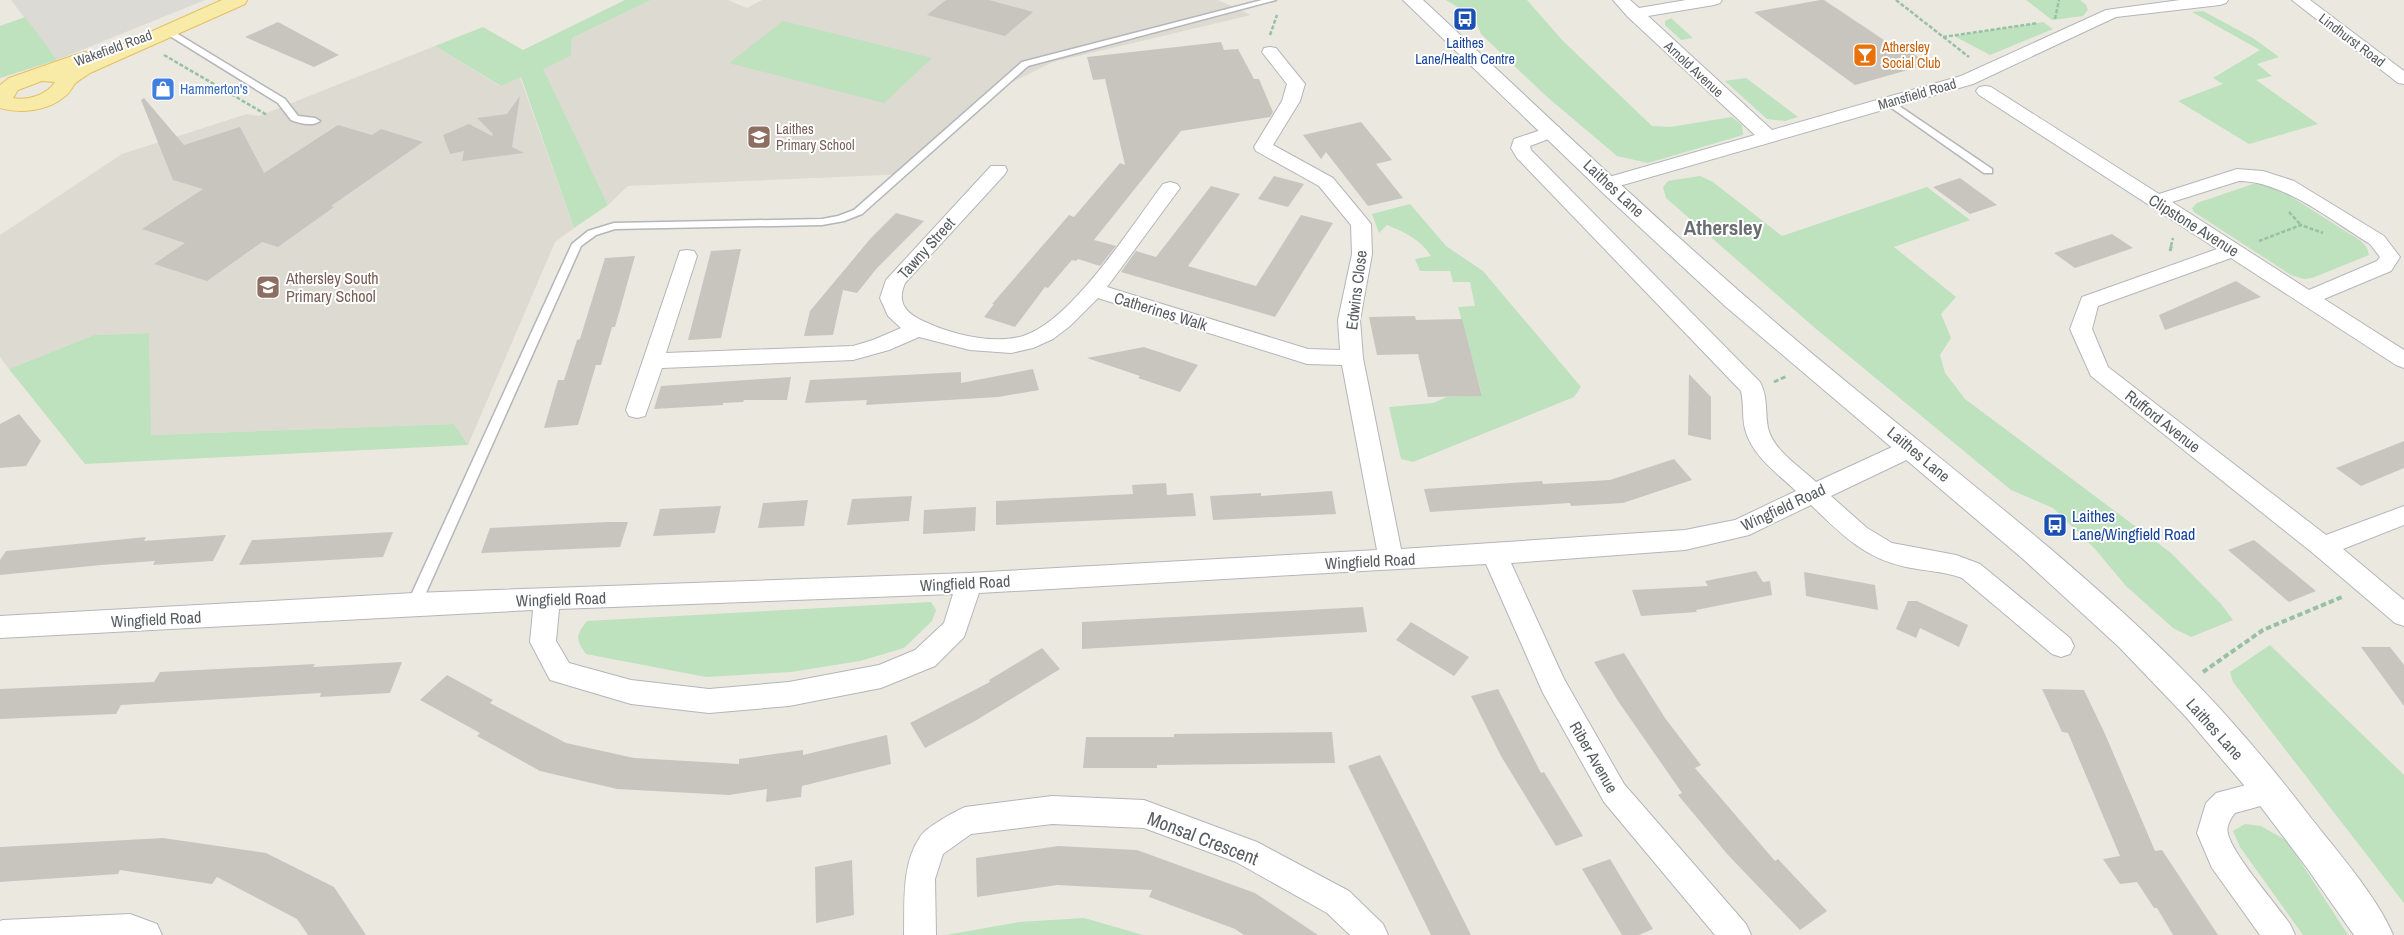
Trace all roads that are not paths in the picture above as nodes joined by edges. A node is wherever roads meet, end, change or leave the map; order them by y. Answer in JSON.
{"nodes":[{"id":1,"x":238,"y":0,"type":"edge"},
{"id":2,"x":1230,"y":0,"type":"edge"},
{"id":3,"x":1272,"y":0,"type":"edge"},
{"id":4,"x":1412,"y":0,"type":"edge"},
{"id":5,"x":1621,"y":0,"type":"edge"},
{"id":6,"x":1714,"y":0,"type":"edge"},
{"id":7,"x":2220,"y":0,"type":"edge"},
{"id":8,"x":2300,"y":0,"type":"edge"},
{"id":9,"x":1245,"y":7,"type":"junction"},
{"id":10,"x":1634,"y":14,"type":"junction"},
{"id":11,"x":194,"y":19,"type":"junction"},
{"id":12,"x":168,"y":31,"type":"junction"},
{"id":13,"x":1270,"y":52,"type":"dead end"},
{"id":14,"x":2404,"y":79,"type":"edge"},
{"id":15,"x":66,"y":81,"type":"junction"},
{"id":16,"x":1985,"y":91,"type":"dead end"},
{"id":17,"x":7,"y":99,"type":"edge"},
{"id":18,"x":1889,"y":102,"type":"junction"},
{"id":19,"x":315,"y":121,"type":"dead end"},
{"id":20,"x":1553,"y":131,"type":"junction"},
{"id":21,"x":1767,"y":136,"type":"junction"},
{"id":22,"x":998,"y":170,"type":"dead end"},
{"id":23,"x":1988,"y":171,"type":"dead end"},
{"id":24,"x":1609,"y":183,"type":"junction"},
{"id":25,"x":1170,"y":188,"type":"dead end"},
{"id":26,"x":2156,"y":202,"type":"junction"},
{"id":27,"x":2235,"y":250,"type":"junction"},
{"id":28,"x":687,"y":256,"type":"dead end"},
{"id":29,"x":1094,"y":290,"type":"junction"},
{"id":30,"x":2308,"y":298,"type":"junction"},
{"id":31,"x":919,"y":328,"type":"junction"},
{"id":32,"x":1352,"y":358,"type":"junction"},
{"id":33,"x":2404,"y":360,"type":"edge"},
{"id":34,"x":654,"y":361,"type":"junction"},
{"id":35,"x":637,"y":410,"type":"dead end"},
{"id":36,"x":1911,"y":448,"type":"junction"},
{"id":37,"x":1813,"y":493,"type":"junction"},
{"id":38,"x":2404,"y":515,"type":"edge"},
{"id":39,"x":2323,"y":547,"type":"junction"},
{"id":40,"x":1494,"y":554,"type":"junction"},
{"id":41,"x":1391,"y":560,"type":"junction"},
{"id":42,"x":969,"y":583,"type":"junction"},
{"id":43,"x":547,"y":600,"type":"junction"},
{"id":44,"x":414,"y":604,"type":"junction"},
{"id":45,"x":2404,"y":615,"type":"edge"},
{"id":46,"x":0,"y":628,"type":"edge"},
{"id":47,"x":2061,"y":646,"type":"dead end"},
{"id":48,"x":2269,"y":792,"type":"junction"},
{"id":49,"x":4,"y":935,"type":"edge"},
{"id":50,"x":146,"y":935,"type":"edge"},
{"id":51,"x":920,"y":935,"type":"edge"},
{"id":52,"x":1372,"y":935,"type":"edge"},
{"id":53,"x":1735,"y":935,"type":"edge"},
{"id":54,"x":2279,"y":935,"type":"edge"},
{"id":55,"x":2375,"y":935,"type":"edge"}],
"edges":[{"from":1,"to":11,"type":"main road","name":"Wakefield Road"},
{"from":2,"to":9,"type":"lane"},
{"from":3,"to":9,"type":"lane"},
{"from":4,"to":20,"type":"main road","name":"Laithes Lane"},
{"from":5,"to":10,"type":"street","name":"Arnold Avenue"},
{"from":6,"to":10,"type":"street"},
{"from":7,"to":18,"type":"street","name":"Mansfield Road"},
{"from":8,"to":14,"type":"street","name":"Lindhurst Road"},
{"from":9,"to":44,"type":"lane"},
{"from":10,"to":21,"type":"street","name":"Arnold Avenue"},
{"from":11,"to":12,"type":"main road","name":"Wakefield Road"},
{"from":11,"to":17,"type":"main road","name":"Wakefield Road"},
{"from":12,"to":15,"type":"main road","name":"Wakefield Road"},
{"from":12,"to":19,"type":"lane"},
{"from":13,"to":32,"type":"street","name":"Edwins Close"},
{"from":15,"to":17,"type":"main road"},
{"from":15,"to":17,"type":"main road","name":"Wakefield Road"},
{"from":16,"to":26,"type":"street","name":"Clipstone Avenue"},
{"from":18,"to":21,"type":"street","name":"Mansfield Road"},
{"from":18,"to":23,"type":"lane"},
{"from":20,"to":24,"type":"main road","name":"Laithes Lane"},
{"from":20,"to":37,"type":"street"},
{"from":21,"to":24,"type":"street","name":"Mansfield Road"},
{"from":22,"to":31,"type":"street","name":"Tawny Street"},
{"from":24,"to":36,"type":"main road","name":"Laithes Lane"},
{"from":25,"to":29,"type":"street","name":"Catherines Walk"},
{"from":26,"to":27,"type":"street","name":"Clipstone Avenue"},
{"from":26,"to":30,"type":"street"},
{"from":27,"to":30,"type":"street","name":"Clipstone Avenue"},
{"from":27,"to":39,"type":"street","name":"Rufford Avenue"},
{"from":28,"to":34,"type":"street"},
{"from":29,"to":31,"type":"street","name":"Tawny Street"},
{"from":29,"to":32,"type":"street","name":"Catherines Walk"},
{"from":30,"to":33,"type":"street","name":"Clipstone Avenue"},
{"from":31,"to":34,"type":"street"},
{"from":32,"to":41,"type":"street","name":"Edwins Close"},
{"from":34,"to":35,"type":"street"},
{"from":36,"to":37,"type":"street","name":"Wingfield Road"},
{"from":36,"to":48,"type":"main road","name":"Laithes Lane"},
{"from":37,"to":40,"type":"street","name":"Wingfield Road"},
{"from":37,"to":47,"type":"street"},
{"from":38,"to":39,"type":"street"},
{"from":39,"to":45,"type":"street","name":"Rufford Avenue"},
{"from":40,"to":41,"type":"street","name":"Wingfield Road"},
{"from":40,"to":53,"type":"street","name":"Riber Avenue"},
{"from":41,"to":42,"type":"street","name":"Wingfield Road"},
{"from":42,"to":43,"type":"street","name":"Wingfield Road"},
{"from":42,"to":43,"type":"street"},
{"from":43,"to":44,"type":"street","name":"Wingfield Road"},
{"from":44,"to":46,"type":"street","name":"Wingfield Road"},
{"from":48,"to":54,"type":"street"},
{"from":48,"to":55,"type":"main road","name":"Laithes Lane"},
{"from":49,"to":50,"type":"street"},
{"from":51,"to":52,"type":"street","name":"Monsal Crescent"}]}
